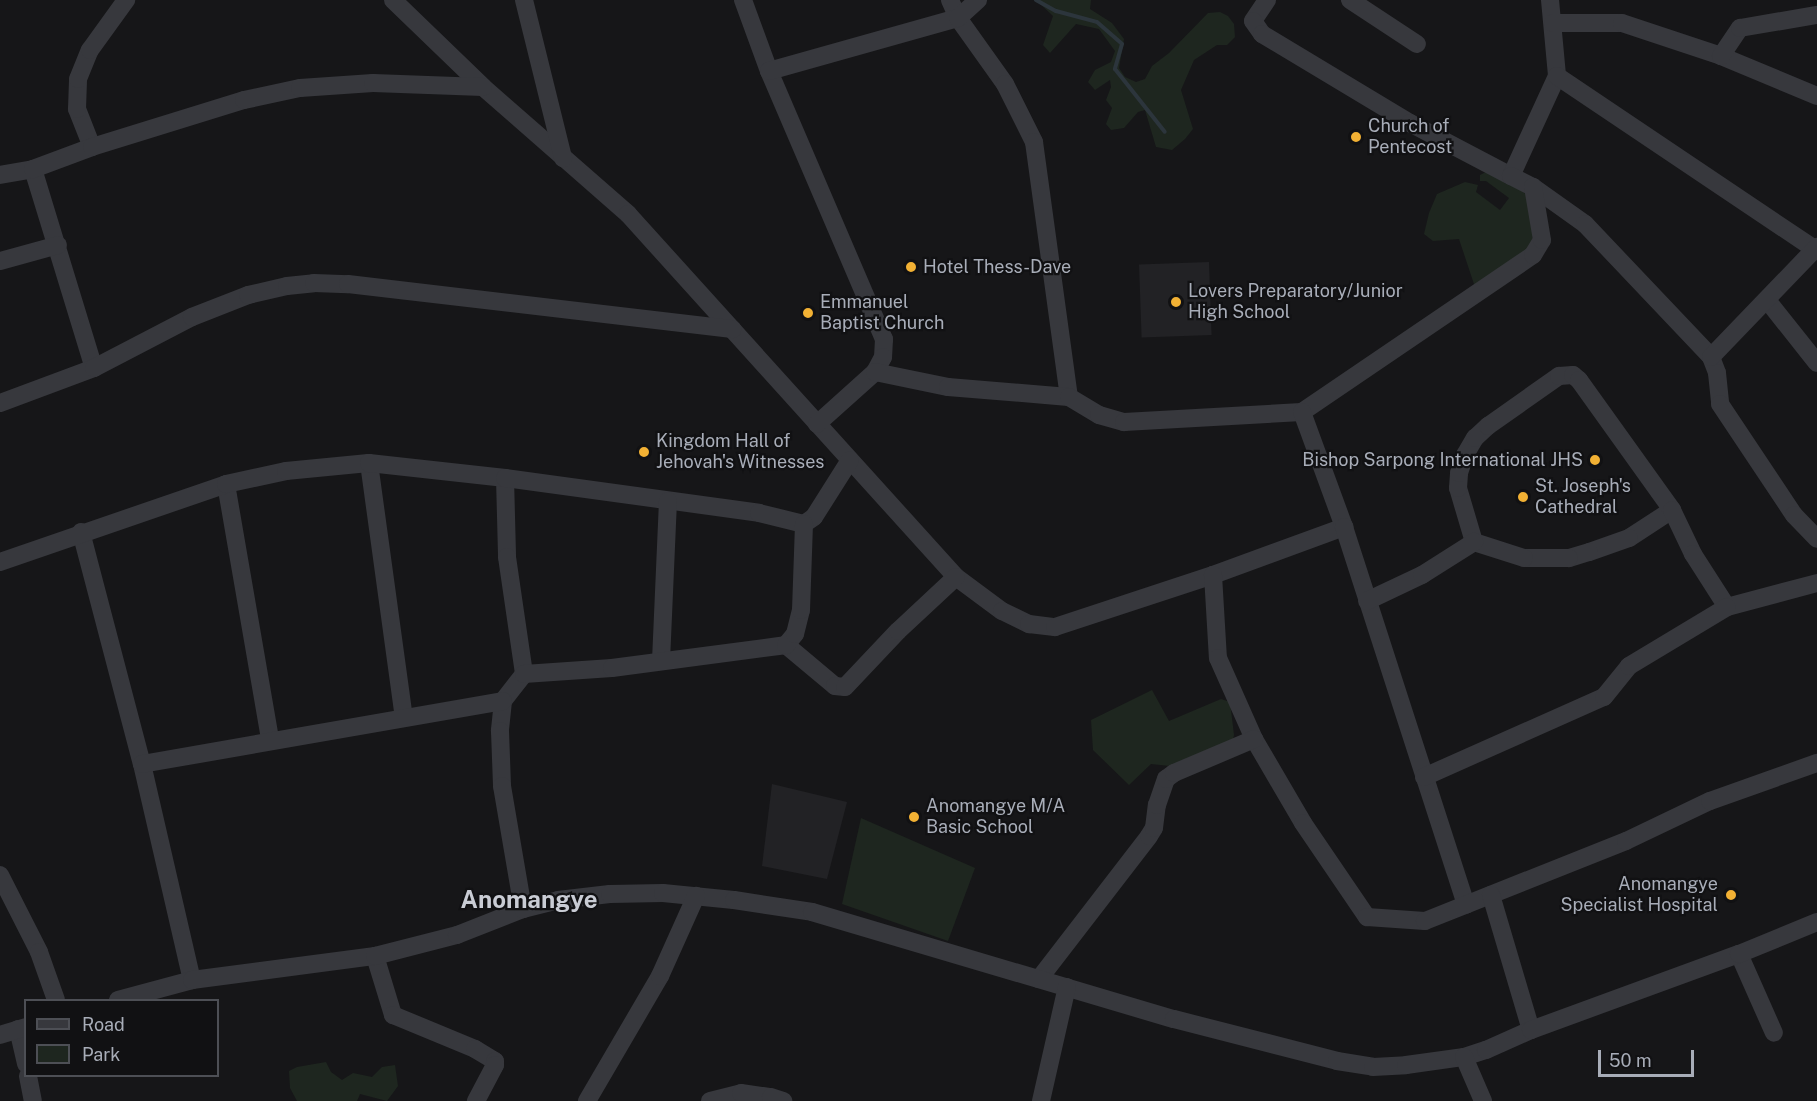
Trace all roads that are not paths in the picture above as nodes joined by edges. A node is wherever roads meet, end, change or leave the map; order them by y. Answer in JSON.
{"nodes":[{"id":1,"x":126,"y":0,"type":"edge"},
{"id":2,"x":393,"y":0,"type":"edge"},
{"id":3,"x":524,"y":0,"type":"edge"},
{"id":4,"x":744,"y":0,"type":"edge"},
{"id":5,"x":950,"y":0,"type":"edge"},
{"id":6,"x":978,"y":0,"type":"edge"},
{"id":7,"x":1267,"y":0,"type":"edge"},
{"id":8,"x":1350,"y":0,"type":"edge"},
{"id":9,"x":1550,"y":0,"type":"edge"},
{"id":10,"x":1817,"y":15,"type":"edge"},
{"id":11,"x":958,"y":18,"type":"junction"},
{"id":12,"x":1553,"y":23,"type":"junction"},
{"id":13,"x":1416,"y":44,"type":"dead end"},
{"id":14,"x":1721,"y":56,"type":"junction"},
{"id":15,"x":768,"y":72,"type":"junction"},
{"id":16,"x":1557,"y":76,"type":"junction"},
{"id":17,"x":483,"y":87,"type":"junction"},
{"id":18,"x":1817,"y":96,"type":"edge"},
{"id":19,"x":92,"y":147,"type":"junction"},
{"id":20,"x":563,"y":158,"type":"junction"},
{"id":21,"x":33,"y":169,"type":"junction"},
{"id":22,"x":0,"y":175,"type":"edge"},
{"id":23,"x":1511,"y":176,"type":"junction"},
{"id":24,"x":1533,"y":187,"type":"junction"},
{"id":25,"x":58,"y":245,"type":"junction"},
{"id":26,"x":1816,"y":248,"type":"edge"},
{"id":27,"x":0,"y":261,"type":"edge"},
{"id":28,"x":1767,"y":300,"type":"junction"},
{"id":29,"x":732,"y":329,"type":"junction"},
{"id":30,"x":1711,"y":357,"type":"junction"},
{"id":31,"x":1817,"y":363,"type":"edge"},
{"id":32,"x":94,"y":368,"type":"junction"},
{"id":33,"x":875,"y":372,"type":"junction"},
{"id":34,"x":1069,"y":397,"type":"junction"},
{"id":35,"x":0,"y":403,"type":"edge"},
{"id":36,"x":1302,"y":412,"type":"junction"},
{"id":37,"x":818,"y":424,"type":"junction"},
{"id":38,"x":850,"y":460,"type":"junction"},
{"id":39,"x":369,"y":463,"type":"junction"},
{"id":40,"x":505,"y":478,"type":"junction"},
{"id":41,"x":226,"y":484,"type":"junction"},
{"id":42,"x":668,"y":501,"type":"junction"},
{"id":43,"x":1672,"y":510,"type":"junction"},
{"id":44,"x":804,"y":524,"type":"junction"},
{"id":45,"x":1344,"y":527,"type":"junction"},
{"id":46,"x":81,"y":532,"type":"junction"},
{"id":47,"x":1817,"y":539,"type":"edge"},
{"id":48,"x":1474,"y":542,"type":"junction"},
{"id":49,"x":0,"y":562,"type":"edge"},
{"id":50,"x":1213,"y":575,"type":"junction"},
{"id":51,"x":956,"y":577,"type":"junction"},
{"id":52,"x":1817,"y":583,"type":"edge"},
{"id":53,"x":1367,"y":601,"type":"junction"},
{"id":54,"x":1727,"y":607,"type":"junction"},
{"id":55,"x":786,"y":645,"type":"junction"},
{"id":56,"x":661,"y":661,"type":"junction"},
{"id":57,"x":524,"y":674,"type":"junction"},
{"id":58,"x":503,"y":701,"type":"junction"},
{"id":59,"x":404,"y":717,"type":"junction"},
{"id":60,"x":1254,"y":739,"type":"junction"},
{"id":61,"x":270,"y":740,"type":"junction"},
{"id":62,"x":1817,"y":763,"type":"edge"},
{"id":63,"x":142,"y":764,"type":"junction"},
{"id":64,"x":1424,"y":777,"type":"junction"},
{"id":65,"x":0,"y":875,"type":"edge"},
{"id":66,"x":1491,"y":895,"type":"junction"},
{"id":67,"x":696,"y":896,"type":"junction"},
{"id":68,"x":1466,"y":904,"type":"junction"},
{"id":69,"x":8,"y":906,"type":"edge"},
{"id":70,"x":523,"y":909,"type":"junction"},
{"id":71,"x":1817,"y":922,"type":"edge"},
{"id":72,"x":1739,"y":954,"type":"junction"},
{"id":73,"x":375,"y":957,"type":"junction"},
{"id":74,"x":1039,"y":979,"type":"junction"},
{"id":75,"x":192,"y":980,"type":"junction"},
{"id":76,"x":1067,"y":987,"type":"junction"},
{"id":77,"x":56,"y":999,"type":"edge"},
{"id":78,"x":122,"y":999,"type":"edge"},
{"id":79,"x":22,"y":1028,"type":"edge"},
{"id":80,"x":1532,"y":1030,"type":"junction"},
{"id":81,"x":1774,"y":1033,"type":"dead end"},
{"id":82,"x":0,"y":1035,"type":"edge"},
{"id":83,"x":24,"y":1046,"type":"edge"},
{"id":84,"x":1464,"y":1058,"type":"junction"},
{"id":85,"x":28,"y":1077,"type":"edge"},
{"id":86,"x":33,"y":1101,"type":"edge"},
{"id":87,"x":476,"y":1101,"type":"edge"},
{"id":88,"x":587,"y":1101,"type":"edge"},
{"id":89,"x":710,"y":1101,"type":"edge"},
{"id":90,"x":783,"y":1101,"type":"edge"},
{"id":91,"x":1041,"y":1101,"type":"edge"},
{"id":92,"x":1483,"y":1101,"type":"edge"}],
"edges":[{"from":1,"to":19,"type":"street"},
{"from":2,"to":17,"type":"street"},
{"from":3,"to":20,"type":"street"},
{"from":4,"to":15,"type":"street"},
{"from":5,"to":11,"type":"street"},
{"from":6,"to":11,"type":"street"},
{"from":7,"to":23,"type":"street"},
{"from":8,"to":13,"type":"street"},
{"from":9,"to":12,"type":"street"},
{"from":10,"to":14,"type":"street"},
{"from":11,"to":15,"type":"street"},
{"from":11,"to":34,"type":"street"},
{"from":12,"to":14,"type":"street"},
{"from":12,"to":16,"type":"street"},
{"from":14,"to":18,"type":"street"},
{"from":15,"to":33,"type":"street"},
{"from":16,"to":23,"type":"street"},
{"from":16,"to":26,"type":"street"},
{"from":17,"to":19,"type":"street"},
{"from":17,"to":20,"type":"street"},
{"from":19,"to":21,"type":"street"},
{"from":20,"to":29,"type":"street"},
{"from":21,"to":22,"type":"street"},
{"from":21,"to":25,"type":"street"},
{"from":23,"to":24,"type":"street"},
{"from":24,"to":30,"type":"street"},
{"from":24,"to":36,"type":"street"},
{"from":25,"to":27,"type":"street"},
{"from":25,"to":32,"type":"street"},
{"from":26,"to":28,"type":"street"},
{"from":28,"to":30,"type":"street"},
{"from":28,"to":31,"type":"street"},
{"from":29,"to":32,"type":"street"},
{"from":29,"to":37,"type":"street"},
{"from":30,"to":47,"type":"street"},
{"from":32,"to":35,"type":"street"},
{"from":33,"to":34,"type":"street"},
{"from":33,"to":37,"type":"street"},
{"from":34,"to":36,"type":"street"},
{"from":36,"to":45,"type":"street"},
{"from":37,"to":38,"type":"street"},
{"from":38,"to":44,"type":"street"},
{"from":38,"to":51,"type":"street"},
{"from":39,"to":40,"type":"street"},
{"from":39,"to":41,"type":"street"},
{"from":39,"to":59,"type":"street"},
{"from":40,"to":42,"type":"street"},
{"from":40,"to":57,"type":"street"},
{"from":41,"to":46,"type":"street"},
{"from":41,"to":61,"type":"street"},
{"from":42,"to":44,"type":"street"},
{"from":42,"to":56,"type":"street"},
{"from":43,"to":48,"type":"street"},
{"from":43,"to":48,"type":"street"},
{"from":43,"to":54,"type":"street"},
{"from":44,"to":55,"type":"street"},
{"from":45,"to":50,"type":"street"},
{"from":45,"to":53,"type":"street"},
{"from":46,"to":49,"type":"street"},
{"from":46,"to":63,"type":"street"},
{"from":48,"to":53,"type":"street"},
{"from":50,"to":51,"type":"street"},
{"from":50,"to":60,"type":"street"},
{"from":51,"to":55,"type":"street"},
{"from":52,"to":54,"type":"street"},
{"from":53,"to":64,"type":"street"},
{"from":54,"to":64,"type":"street"},
{"from":55,"to":56,"type":"street"},
{"from":56,"to":57,"type":"street"},
{"from":57,"to":58,"type":"street"},
{"from":58,"to":59,"type":"street"},
{"from":58,"to":70,"type":"street"},
{"from":59,"to":61,"type":"street"},
{"from":60,"to":68,"type":"street"},
{"from":60,"to":74,"type":"street"},
{"from":61,"to":63,"type":"street"},
{"from":62,"to":66,"type":"street"},
{"from":63,"to":75,"type":"street"},
{"from":64,"to":68,"type":"street"},
{"from":65,"to":69,"type":"street"},
{"from":66,"to":68,"type":"street"},
{"from":66,"to":80,"type":"street"},
{"from":67,"to":70,"type":"street"},
{"from":67,"to":74,"type":"street"},
{"from":67,"to":88,"type":"street"},
{"from":69,"to":77,"type":"street"},
{"from":70,"to":73,"type":"street"},
{"from":71,"to":72,"type":"street"},
{"from":72,"to":80,"type":"street"},
{"from":72,"to":81,"type":"street"},
{"from":73,"to":75,"type":"street"},
{"from":73,"to":87,"type":"street"},
{"from":74,"to":76,"type":"street"},
{"from":75,"to":78,"type":"street"},
{"from":76,"to":84,"type":"street"},
{"from":76,"to":91,"type":"street"},
{"from":79,"to":82,"type":"street"},
{"from":79,"to":83,"type":"street"},
{"from":80,"to":84,"type":"street"},
{"from":84,"to":92,"type":"street"},
{"from":85,"to":86,"type":"street"},
{"from":89,"to":90,"type":"street"}]}
